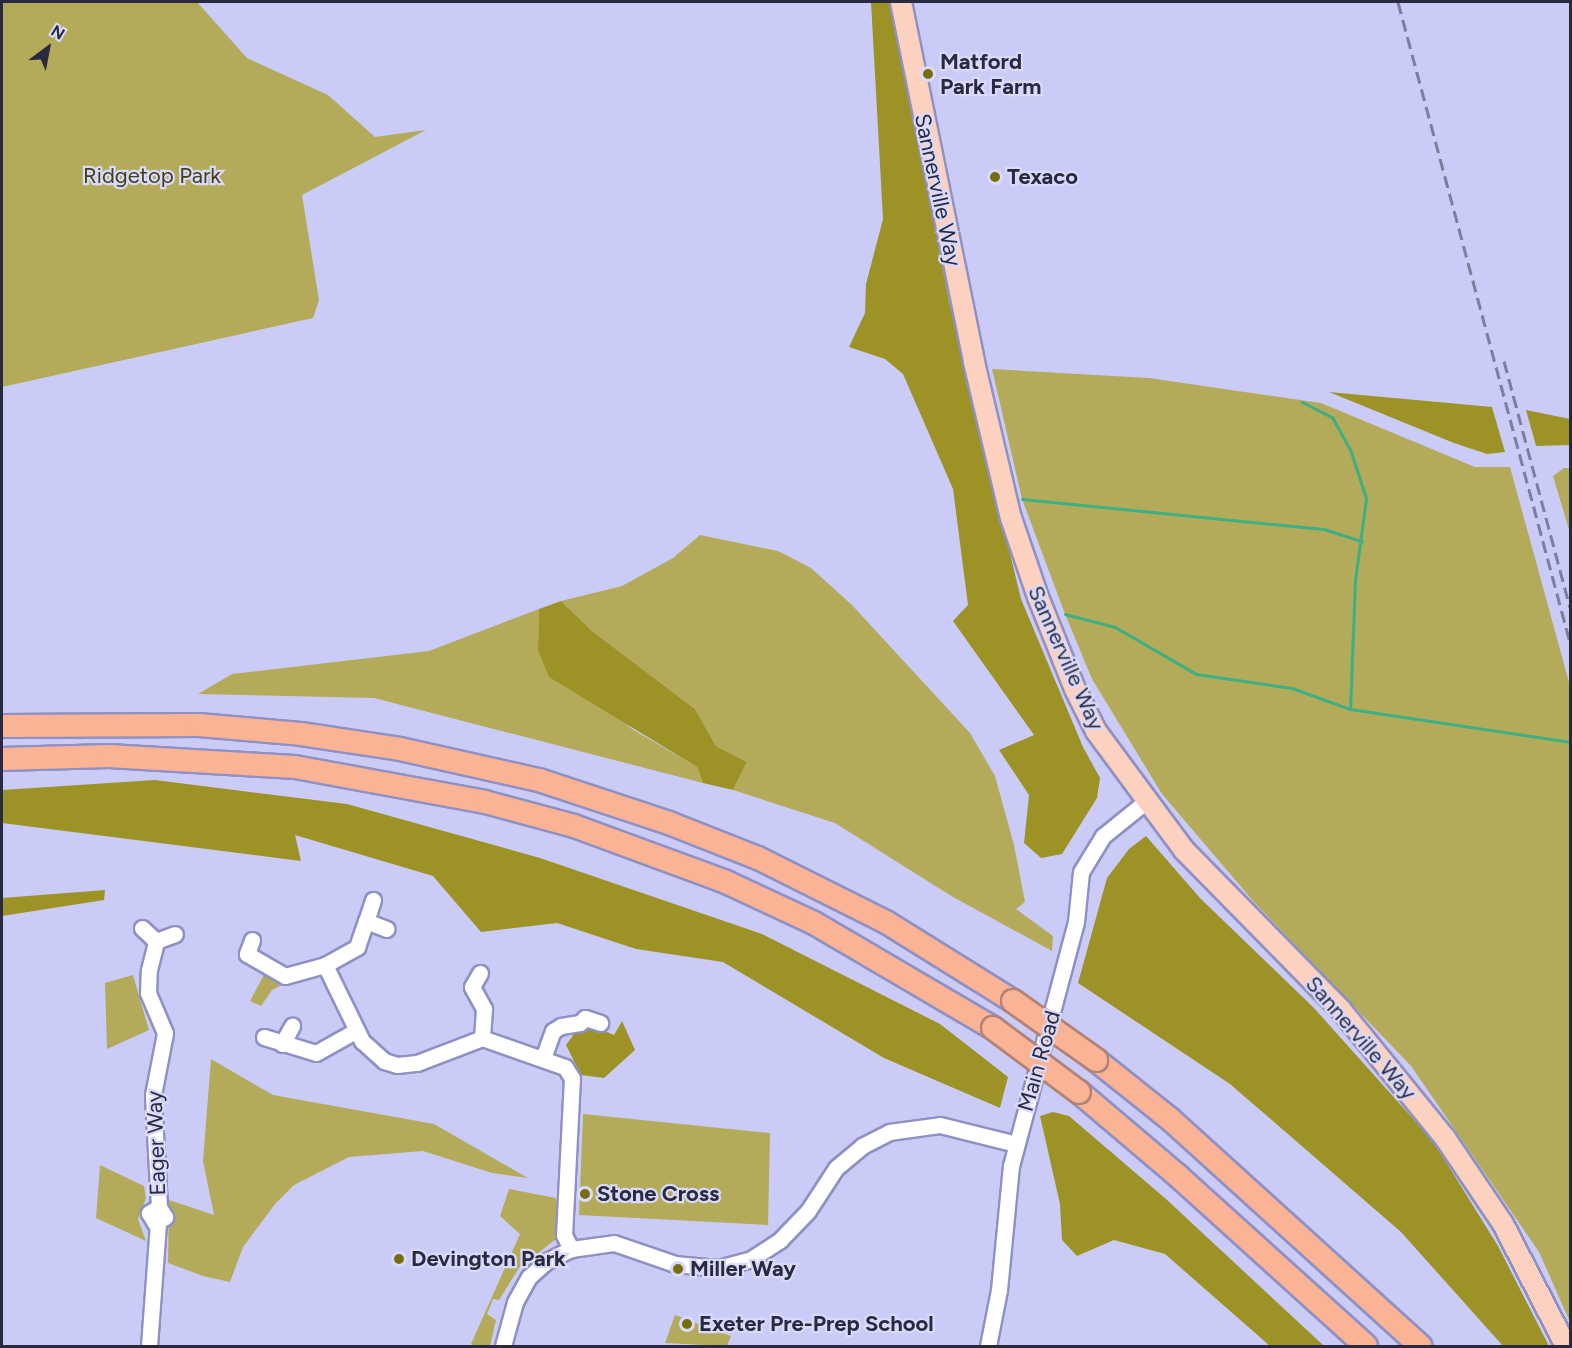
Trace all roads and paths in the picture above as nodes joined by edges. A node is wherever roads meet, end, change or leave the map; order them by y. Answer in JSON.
{"nodes":[{"id":1,"x":901,"y":2,"type":"edge"},
{"id":2,"x":2,"y":726,"type":"edge"},
{"id":3,"x":2,"y":759,"type":"edge"},
{"id":4,"x":1144,"y":802,"type":"junction"},
{"id":5,"x":373,"y":900,"type":"dead end"},
{"id":6,"x":366,"y":921,"type":"junction"},
{"id":7,"x":142,"y":928,"type":"dead end"},
{"id":8,"x":387,"y":929,"type":"dead end"},
{"id":9,"x":175,"y":934,"type":"dead end"},
{"id":10,"x":156,"y":941,"type":"junction"},
{"id":11,"x":246,"y":954,"type":"dead end"},
{"id":12,"x":325,"y":965,"type":"junction"},
{"id":13,"x":480,"y":973,"type":"dead end"},
{"id":14,"x":600,"y":1023,"type":"dead end"},
{"id":15,"x":292,"y":1026,"type":"dead end"},
{"id":16,"x":355,"y":1031,"type":"junction"},
{"id":17,"x":264,"y":1037,"type":"dead end"},
{"id":18,"x":482,"y":1038,"type":"junction"},
{"id":19,"x":282,"y":1044,"type":"junction"},
{"id":20,"x":543,"y":1058,"type":"junction"},
{"id":21,"x":1016,"y":1143,"type":"junction"},
{"id":22,"x":571,"y":1249,"type":"junction"},
{"id":23,"x":149,"y":1347,"type":"edge"},
{"id":24,"x":503,"y":1347,"type":"edge"},
{"id":25,"x":988,"y":1347,"type":"edge"},
{"id":26,"x":1366,"y":1347,"type":"edge"},
{"id":27,"x":1420,"y":1347,"type":"edge"},
{"id":28,"x":1566,"y":1347,"type":"edge"}],
"edges":[{"from":1,"to":4,"type":"main road","name":"Sannerville Way"},
{"from":2,"to":27,"type":"highway","bridge":true},
{"from":3,"to":26,"type":"highway","bridge":true},
{"from":4,"to":21,"type":"street","name":"Main Road"},
{"from":4,"to":28,"type":"main road","name":"Sannerville Way"},
{"from":5,"to":6,"type":"street"},
{"from":6,"to":8,"type":"street"},
{"from":6,"to":12,"type":"street"},
{"from":7,"to":10,"type":"street"},
{"from":9,"to":10,"type":"street"},
{"from":10,"to":23,"type":"street","name":"Eager Way"},
{"from":11,"to":12,"type":"street"},
{"from":12,"to":16,"type":"street"},
{"from":13,"to":18,"type":"street"},
{"from":14,"to":20,"type":"street"},
{"from":15,"to":19,"type":"street"},
{"from":16,"to":18,"type":"street"},
{"from":16,"to":19,"type":"street"},
{"from":17,"to":19,"type":"street"},
{"from":18,"to":20,"type":"street"},
{"from":20,"to":22,"type":"street"},
{"from":21,"to":22,"type":"street"},
{"from":21,"to":25,"type":"street","name":"Main Road"},
{"from":22,"to":24,"type":"street"}]}
